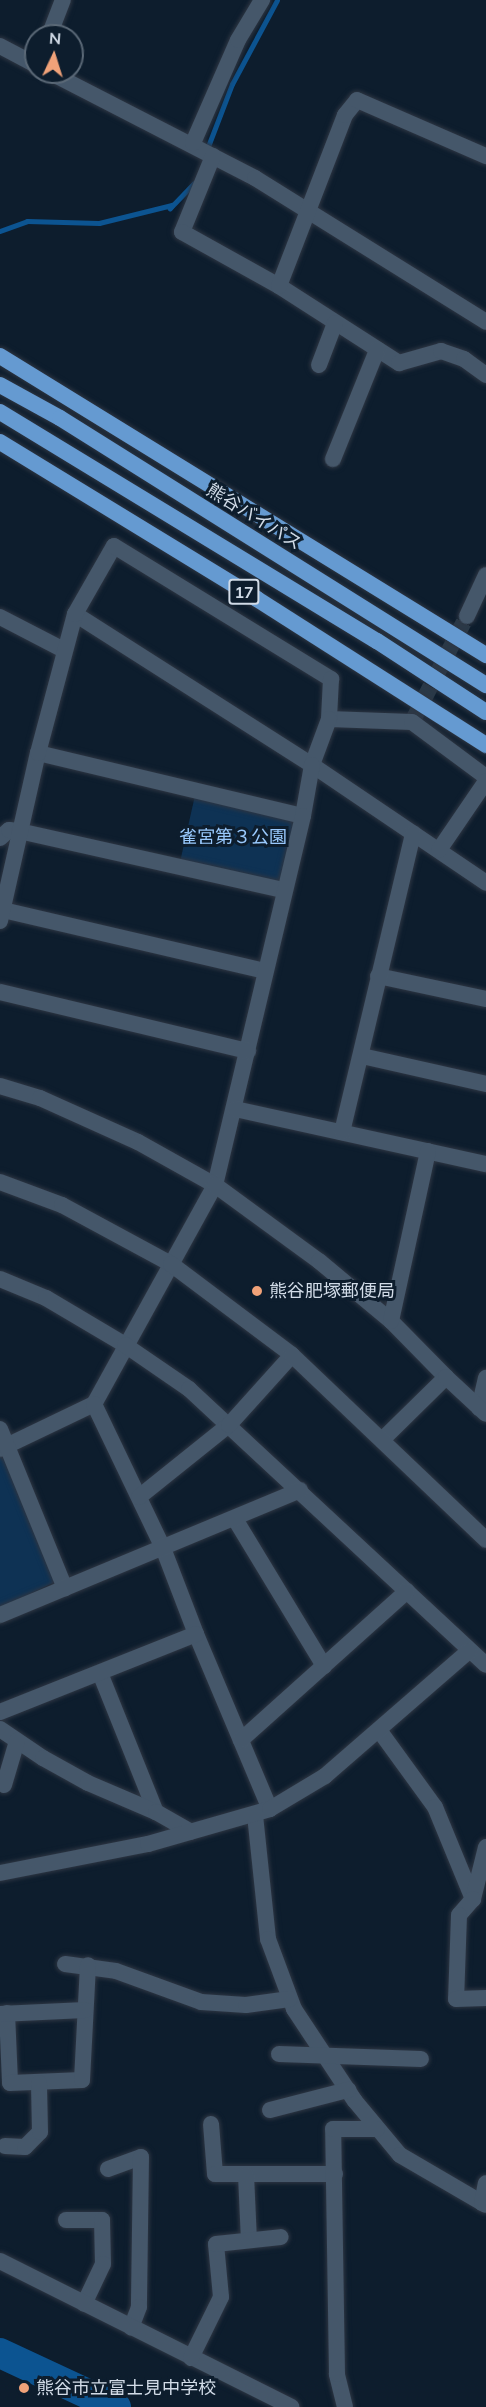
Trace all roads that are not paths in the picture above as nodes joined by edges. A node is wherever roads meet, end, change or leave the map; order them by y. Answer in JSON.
{"nodes":[{"id":1,"x":63,"y":0,"type":"edge"},
{"id":2,"x":262,"y":0,"type":"edge"},
{"id":3,"x":54,"y":24,"type":"edge"},
{"id":4,"x":0,"y":46,"type":"edge"},
{"id":5,"x":24,"y":59,"type":"edge"},
{"id":6,"x":73,"y":84,"type":"edge"},
{"id":7,"x":194,"y":145,"type":"junction"},
{"id":8,"x":212,"y":156,"type":"junction"},
{"id":9,"x":486,"y":156,"type":"edge"},
{"id":10,"x":308,"y":212,"type":"junction"},
{"id":11,"x":279,"y":286,"type":"junction"},
{"id":12,"x":335,"y":322,"type":"junction"},
{"id":13,"x":486,"y":322,"type":"edge"},
{"id":14,"x":377,"y":350,"type":"junction"},
{"id":15,"x":0,"y":356,"type":"edge"},
{"id":16,"x":319,"y":365,"type":"dead end"},
{"id":17,"x":486,"y":375,"type":"edge"},
{"id":18,"x":0,"y":385,"type":"edge"},
{"id":19,"x":0,"y":412,"type":"edge"},
{"id":20,"x":0,"y":442,"type":"edge"},
{"id":21,"x":333,"y":459,"type":"dead end"},
{"id":22,"x":486,"y":575,"type":"edge"},
{"id":23,"x":75,"y":614,"type":"junction"},
{"id":24,"x":466,"y":616,"type":"tunnel mouth"},
{"id":25,"x":0,"y":617,"type":"edge"},
{"id":26,"x":64,"y":650,"type":"junction"},
{"id":27,"x":486,"y":655,"type":"edge"},
{"id":28,"x":486,"y":685,"type":"edge"},
{"id":29,"x":486,"y":712,"type":"edge"},
{"id":30,"x":329,"y":719,"type":"junction"},
{"id":31,"x":486,"y":745,"type":"edge"},
{"id":32,"x":38,"y":753,"type":"junction"},
{"id":33,"x":312,"y":765,"type":"junction"},
{"id":34,"x":486,"y":779,"type":"edge"},
{"id":35,"x":303,"y":816,"type":"junction"},
{"id":36,"x":19,"y":831,"type":"junction"},
{"id":37,"x":413,"y":833,"type":"junction"},
{"id":38,"x":0,"y":838,"type":"edge"},
{"id":39,"x":439,"y":850,"type":"junction"},
{"id":40,"x":486,"y":883,"type":"edge"},
{"id":41,"x":284,"y":890,"type":"junction"},
{"id":42,"x":1,"y":915,"type":"edge"},
{"id":43,"x":265,"y":971,"type":"junction"},
{"id":44,"x":378,"y":976,"type":"junction"},
{"id":45,"x":0,"y":992,"type":"edge"},
{"id":46,"x":486,"y":999,"type":"edge"},
{"id":47,"x":248,"y":1051,"type":"junction"},
{"id":48,"x":362,"y":1056,"type":"junction"},
{"id":49,"x":486,"y":1084,"type":"edge"},
{"id":50,"x":0,"y":1086,"type":"edge"},
{"id":51,"x":235,"y":1109,"type":"junction"},
{"id":52,"x":342,"y":1132,"type":"junction"},
{"id":53,"x":428,"y":1151,"type":"junction"},
{"id":54,"x":486,"y":1164,"type":"edge"},
{"id":55,"x":0,"y":1182,"type":"edge"},
{"id":56,"x":215,"y":1185,"type":"junction"},
{"id":57,"x":171,"y":1264,"type":"junction"},
{"id":58,"x":0,"y":1279,"type":"edge"},
{"id":59,"x":391,"y":1321,"type":"junction"},
{"id":60,"x":125,"y":1345,"type":"junction"},
{"id":61,"x":292,"y":1355,"type":"junction"},
{"id":62,"x":446,"y":1377,"type":"junction"},
{"id":63,"x":486,"y":1378,"type":"edge"},
{"id":64,"x":94,"y":1404,"type":"junction"},
{"id":65,"x":483,"y":1411,"type":"edge"},
{"id":66,"x":229,"y":1425,"type":"junction"},
{"id":67,"x":0,"y":1429,"type":"edge"},
{"id":68,"x":382,"y":1440,"type":"junction"},
{"id":69,"x":3,"y":1447,"type":"edge"},
{"id":70,"x":300,"y":1490,"type":"junction"},
{"id":71,"x":139,"y":1497,"type":"junction"},
{"id":72,"x":235,"y":1519,"type":"junction"},
{"id":73,"x":486,"y":1540,"type":"edge"},
{"id":74,"x":163,"y":1548,"type":"junction"},
{"id":75,"x":65,"y":1588,"type":"junction"},
{"id":76,"x":407,"y":1591,"type":"junction"},
{"id":77,"x":0,"y":1615,"type":"edge"},
{"id":78,"x":196,"y":1634,"type":"junction"},
{"id":79,"x":469,"y":1651,"type":"junction"},
{"id":80,"x":486,"y":1665,"type":"edge"},
{"id":81,"x":324,"y":1666,"type":"junction"},
{"id":82,"x":100,"y":1672,"type":"junction"},
{"id":83,"x":0,"y":1712,"type":"edge"},
{"id":84,"x":0,"y":1729,"type":"edge"},
{"id":85,"x":379,"y":1731,"type":"junction"},
{"id":86,"x":242,"y":1740,"type":"junction"},
{"id":87,"x":17,"y":1741,"type":"junction"},
{"id":88,"x":4,"y":1785,"type":"dead end"},
{"id":89,"x":156,"y":1812,"type":"junction"},
{"id":90,"x":262,"y":1812,"type":"junction"},
{"id":91,"x":191,"y":1832,"type":"junction"},
{"id":92,"x":486,"y":1847,"type":"edge"},
{"id":93,"x":0,"y":1873,"type":"edge"},
{"id":94,"x":479,"y":1898,"type":"edge"},
{"id":95,"x":64,"y":1964,"type":"dead end"},
{"id":96,"x":88,"y":1965,"type":"junction"},
{"id":97,"x":486,"y":1998,"type":"edge"},
{"id":98,"x":290,"y":1999,"type":"junction"},
{"id":99,"x":85,"y":2010,"type":"junction"},
{"id":100,"x":4,"y":2014,"type":"edge"},
{"id":101,"x":279,"y":2054,"type":"dead end"},
{"id":102,"x":324,"y":2054,"type":"junction"},
{"id":103,"x":421,"y":2059,"type":"dead end"},
{"id":104,"x":39,"y":2083,"type":"junction"},
{"id":105,"x":348,"y":2090,"type":"junction"},
{"id":106,"x":270,"y":2110,"type":"dead end"},
{"id":107,"x":211,"y":2124,"type":"dead end"},
{"id":108,"x":377,"y":2129,"type":"junction"},
{"id":109,"x":5,"y":2146,"type":"dead end"},
{"id":110,"x":108,"y":2169,"type":"dead end"},
{"id":111,"x":335,"y":2174,"type":"junction"},
{"id":112,"x":246,"y":2175,"type":"junction"},
{"id":113,"x":486,"y":2183,"type":"edge"},
{"id":114,"x":484,"y":2204,"type":"edge"},
{"id":115,"x":66,"y":2220,"type":"dead end"},
{"id":116,"x":281,"y":2237,"type":"dead end"},
{"id":117,"x":249,"y":2240,"type":"junction"},
{"id":118,"x":0,"y":2261,"type":"edge"},
{"id":119,"x":84,"y":2304,"type":"junction"},
{"id":120,"x":131,"y":2328,"type":"junction"},
{"id":121,"x":191,"y":2358,"type":"junction"},
{"id":122,"x":291,"y":2407,"type":"edge"},
{"id":123,"x":345,"y":2407,"type":"edge"}],
"edges":[{"from":1,"to":3,"type":"street"},
{"from":2,"to":7,"type":"street"},
{"from":4,"to":5,"type":"street"},
{"from":6,"to":7,"type":"street"},
{"from":7,"to":8,"type":"street"},
{"from":8,"to":10,"type":"street"},
{"from":8,"to":11,"type":"street"},
{"from":9,"to":10,"type":"street"},
{"from":10,"to":11,"type":"street"},
{"from":10,"to":13,"type":"street"},
{"from":11,"to":12,"type":"street"},
{"from":12,"to":14,"type":"street"},
{"from":12,"to":16,"type":"street"},
{"from":14,"to":17,"type":"street"},
{"from":14,"to":21,"type":"street"},
{"from":15,"to":27,"type":"highway"},
{"from":18,"to":28,"type":"highway","name":"熊谷バイパス"},
{"from":19,"to":29,"type":"highway","number":"17"},
{"from":20,"to":31,"type":"highway","number":"17"},
{"from":22,"to":24,"type":"street"},
{"from":23,"to":26,"type":"street"},
{"from":23,"to":30,"type":"street"},
{"from":23,"to":33,"type":"street"},
{"from":25,"to":26,"type":"street"},
{"from":26,"to":32,"type":"street"},
{"from":30,"to":33,"type":"street"},
{"from":30,"to":34,"type":"street"},
{"from":32,"to":35,"type":"street"},
{"from":32,"to":36,"type":"street"},
{"from":33,"to":35,"type":"street"},
{"from":33,"to":37,"type":"street"},
{"from":34,"to":39,"type":"street"},
{"from":35,"to":41,"type":"street"},
{"from":36,"to":38,"type":"street"},
{"from":36,"to":41,"type":"street"},
{"from":36,"to":42,"type":"street"},
{"from":37,"to":39,"type":"street"},
{"from":37,"to":44,"type":"street"},
{"from":39,"to":40,"type":"street"},
{"from":41,"to":43,"type":"street"},
{"from":42,"to":43,"type":"street"},
{"from":43,"to":47,"type":"street"},
{"from":44,"to":46,"type":"street"},
{"from":44,"to":48,"type":"street"},
{"from":45,"to":47,"type":"street"},
{"from":47,"to":51,"type":"street"},
{"from":48,"to":49,"type":"street"},
{"from":48,"to":52,"type":"street"},
{"from":50,"to":56,"type":"street"},
{"from":51,"to":52,"type":"street"},
{"from":51,"to":56,"type":"street"},
{"from":52,"to":53,"type":"street"},
{"from":53,"to":54,"type":"street"},
{"from":53,"to":59,"type":"street"},
{"from":55,"to":57,"type":"street"},
{"from":56,"to":57,"type":"street"},
{"from":56,"to":59,"type":"street"},
{"from":57,"to":60,"type":"street"},
{"from":57,"to":61,"type":"street"},
{"from":58,"to":60,"type":"street"},
{"from":59,"to":62,"type":"street"},
{"from":60,"to":64,"type":"street"},
{"from":60,"to":66,"type":"street"},
{"from":61,"to":66,"type":"street"},
{"from":61,"to":68,"type":"street"},
{"from":62,"to":65,"type":"street"},
{"from":62,"to":68,"type":"street"},
{"from":63,"to":65,"type":"street"},
{"from":64,"to":69,"type":"street"},
{"from":64,"to":71,"type":"street"},
{"from":66,"to":70,"type":"street"},
{"from":66,"to":71,"type":"street"},
{"from":67,"to":69,"type":"street"},
{"from":68,"to":73,"type":"street"},
{"from":69,"to":75,"type":"street"},
{"from":70,"to":72,"type":"street"},
{"from":70,"to":76,"type":"street"},
{"from":71,"to":74,"type":"street"},
{"from":72,"to":74,"type":"street"},
{"from":72,"to":81,"type":"street"},
{"from":74,"to":75,"type":"street"},
{"from":74,"to":78,"type":"street"},
{"from":75,"to":77,"type":"street"},
{"from":76,"to":79,"type":"street"},
{"from":76,"to":81,"type":"street"},
{"from":78,"to":82,"type":"street"},
{"from":78,"to":86,"type":"street"},
{"from":79,"to":80,"type":"street"},
{"from":79,"to":85,"type":"street"},
{"from":81,"to":86,"type":"street"},
{"from":82,"to":83,"type":"street"},
{"from":82,"to":89,"type":"street"},
{"from":84,"to":87,"type":"street"},
{"from":85,"to":90,"type":"street"},
{"from":85,"to":94,"type":"street"},
{"from":86,"to":90,"type":"street"},
{"from":87,"to":88,"type":"street"},
{"from":87,"to":89,"type":"street"},
{"from":89,"to":91,"type":"street"},
{"from":90,"to":91,"type":"street"},
{"from":90,"to":98,"type":"street"},
{"from":91,"to":93,"type":"street"},
{"from":92,"to":94,"type":"street"},
{"from":94,"to":97,"type":"street"},
{"from":95,"to":96,"type":"street"},
{"from":96,"to":98,"type":"street"},
{"from":96,"to":99,"type":"street"},
{"from":98,"to":102,"type":"street"},
{"from":99,"to":100,"type":"street"},
{"from":99,"to":104,"type":"street"},
{"from":100,"to":104,"type":"street"},
{"from":101,"to":102,"type":"street"},
{"from":102,"to":103,"type":"street"},
{"from":102,"to":105,"type":"street"},
{"from":104,"to":109,"type":"street"},
{"from":105,"to":106,"type":"street"},
{"from":105,"to":108,"type":"street"},
{"from":107,"to":112,"type":"street"},
{"from":108,"to":111,"type":"street"},
{"from":108,"to":114,"type":"street"},
{"from":110,"to":120,"type":"street"},
{"from":111,"to":112,"type":"street"},
{"from":111,"to":123,"type":"street"},
{"from":112,"to":117,"type":"street"},
{"from":113,"to":114,"type":"street"},
{"from":115,"to":119,"type":"street"},
{"from":116,"to":117,"type":"street"},
{"from":117,"to":121,"type":"street"},
{"from":118,"to":119,"type":"street"},
{"from":119,"to":120,"type":"street"},
{"from":120,"to":121,"type":"street"},
{"from":121,"to":122,"type":"street"}]}
